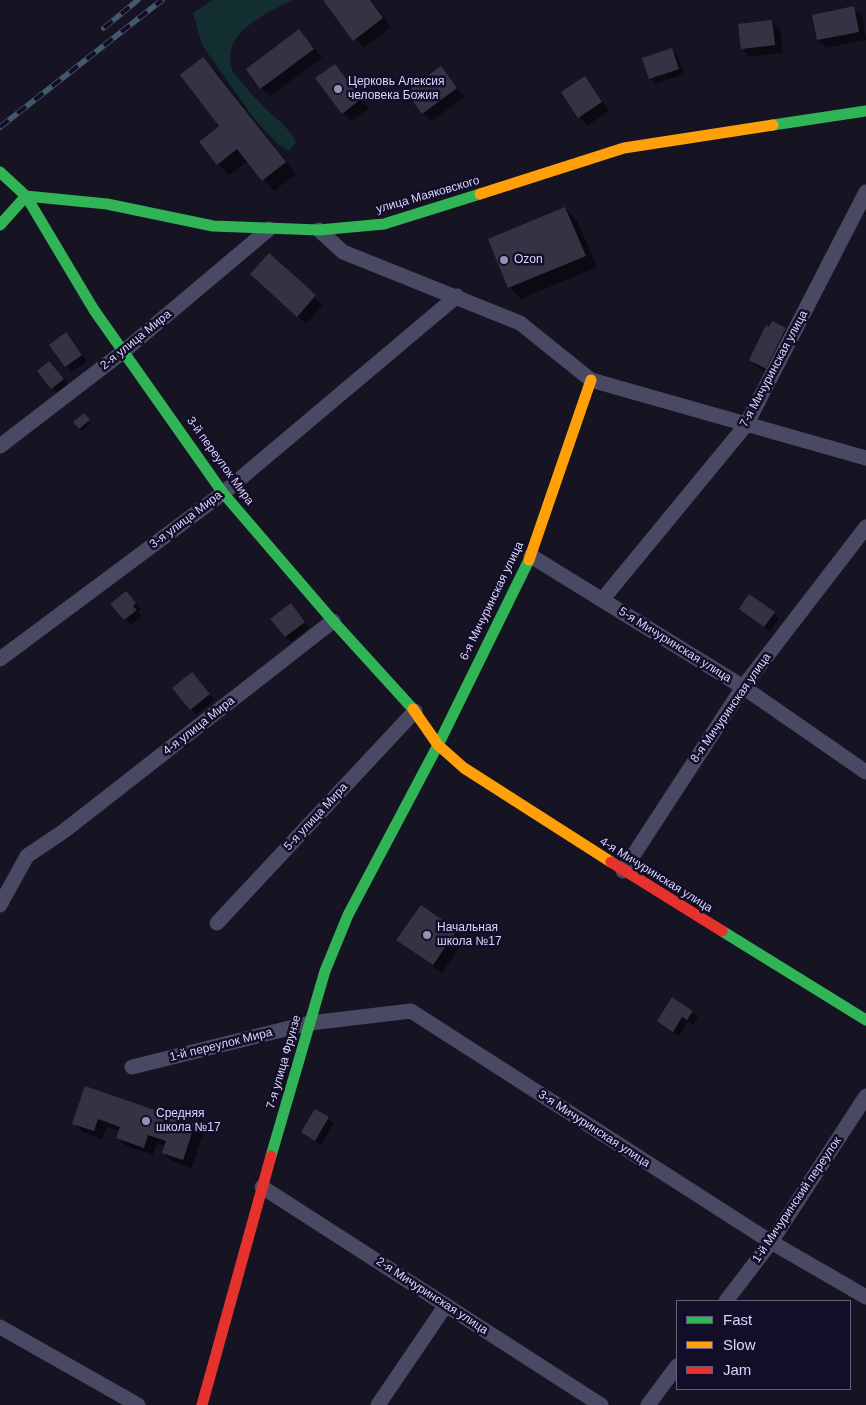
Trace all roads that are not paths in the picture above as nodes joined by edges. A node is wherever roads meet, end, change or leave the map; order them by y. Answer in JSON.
{"nodes":[{"id":1,"x":866,"y":111,"type":"edge"},
{"id":2,"x":0,"y":172,"type":"edge"},
{"id":3,"x":866,"y":192,"type":"edge"},
{"id":4,"x":26,"y":196,"type":"junction"},
{"id":5,"x":0,"y":225,"type":"edge"},
{"id":6,"x":269,"y":229,"type":"junction"},
{"id":7,"x":319,"y":230,"type":"junction"},
{"id":8,"x":457,"y":296,"type":"junction"},
{"id":9,"x":124,"y":351,"type":"junction"},
{"id":10,"x":591,"y":380,"type":"junction"},
{"id":11,"x":746,"y":425,"type":"junction"},
{"id":12,"x":0,"y":446,"type":"edge"},
{"id":13,"x":866,"y":458,"type":"edge"},
{"id":14,"x":223,"y":493,"type":"junction"},
{"id":15,"x":866,"y":527,"type":"edge"},
{"id":16,"x":531,"y":556,"type":"junction"},
{"id":17,"x":602,"y":600,"type":"junction"},
{"id":18,"x":333,"y":621,"type":"junction"},
{"id":19,"x":0,"y":659,"type":"edge"},
{"id":20,"x":743,"y":687,"type":"junction"},
{"id":21,"x":415,"y":711,"type":"junction"},
{"id":22,"x":438,"y":745,"type":"junction"},
{"id":23,"x":866,"y":772,"type":"edge"},
{"id":24,"x":623,"y":871,"type":"junction"},
{"id":25,"x":0,"y":905,"type":"edge"},
{"id":26,"x":218,"y":923,"type":"dead end"},
{"id":27,"x":866,"y":1020,"type":"edge"},
{"id":28,"x":310,"y":1023,"type":"junction"},
{"id":29,"x":132,"y":1067,"type":"dead end"},
{"id":30,"x":866,"y":1096,"type":"edge"},
{"id":31,"x":262,"y":1187,"type":"junction"},
{"id":32,"x":771,"y":1242,"type":"junction"},
{"id":33,"x":866,"y":1297,"type":"edge"},
{"id":34,"x":727,"y":1300,"type":"edge"},
{"id":35,"x":446,"y":1305,"type":"junction"},
{"id":36,"x":0,"y":1327,"type":"edge"},
{"id":37,"x":676,"y":1367,"type":"edge"},
{"id":38,"x":138,"y":1405,"type":"edge"},
{"id":39,"x":202,"y":1405,"type":"edge"},
{"id":40,"x":378,"y":1405,"type":"edge"},
{"id":41,"x":602,"y":1405,"type":"edge"},
{"id":42,"x":648,"y":1405,"type":"edge"}],
"edges":[{"from":1,"to":7,"type":"street","name":"улица Маяковского"},
{"from":2,"to":4,"type":"street"},
{"from":3,"to":11,"type":"street","name":"7-я Мичуринская улица"},
{"from":4,"to":5,"type":"street"},
{"from":4,"to":6,"type":"street","name":"улица Маяковского"},
{"from":4,"to":9,"type":"street","name":"3-й переулок Мира"},
{"from":6,"to":7,"type":"street","name":"улица Маяковского"},
{"from":6,"to":9,"type":"street","name":"2-я улица Мира"},
{"from":7,"to":8,"type":"street"},
{"from":8,"to":10,"type":"street"},
{"from":8,"to":14,"type":"street","name":"3-я улица Мира"},
{"from":9,"to":12,"type":"street","name":"2-я улица Мира"},
{"from":9,"to":14,"type":"street","name":"3-й переулок Мира"},
{"from":10,"to":11,"type":"street"},
{"from":10,"to":16,"type":"street","name":"6-я Мичуринская улица"},
{"from":11,"to":13,"type":"street"},
{"from":11,"to":17,"type":"street","name":"7-я Мичуринская улица"},
{"from":14,"to":18,"type":"street","name":"3-й переулок Мира"},
{"from":14,"to":19,"type":"street","name":"3-я улица Мира"},
{"from":15,"to":20,"type":"street","name":"8-я Мичуринская улица"},
{"from":16,"to":17,"type":"street","name":"5-я Мичуринская улица"},
{"from":16,"to":22,"type":"street","name":"6-я Мичуринская улица"},
{"from":17,"to":20,"type":"street","name":"5-я Мичуринская улица"},
{"from":18,"to":21,"type":"street","name":"3-й переулок Мира"},
{"from":18,"to":25,"type":"street","name":"4-я улица Мира"},
{"from":20,"to":23,"type":"street","name":"5-я Мичуринская улица"},
{"from":20,"to":24,"type":"street","name":"8-я Мичуринская улица"},
{"from":21,"to":22,"type":"street","name":"3-й переулок Мира"},
{"from":21,"to":26,"type":"street","name":"5-я улица Мира"},
{"from":22,"to":24,"type":"street","name":"4-я Мичуринская улица"},
{"from":22,"to":28,"type":"street","name":"7-я улица Фрунзе"},
{"from":24,"to":27,"type":"street","name":"4-я Мичуринская улица"},
{"from":28,"to":29,"type":"street","name":"1-й переулок Мира"},
{"from":28,"to":31,"type":"street","name":"7-я улица Фрунзе"},
{"from":28,"to":32,"type":"street","name":"3-я Мичуринская улица"},
{"from":30,"to":32,"type":"street","name":"1-й Мичуринский переулок"},
{"from":31,"to":35,"type":"street","name":"2-я Мичуринская улица"},
{"from":31,"to":39,"type":"street","name":"7-я улица Фрунзе"},
{"from":32,"to":33,"type":"street","name":"3-я Мичуринская улица"},
{"from":32,"to":34,"type":"street","name":"1-й Мичуринский переулок"},
{"from":35,"to":40,"type":"street"},
{"from":35,"to":41,"type":"street","name":"2-я Мичуринская улица"},
{"from":36,"to":38,"type":"street"},
{"from":37,"to":42,"type":"street"}]}
